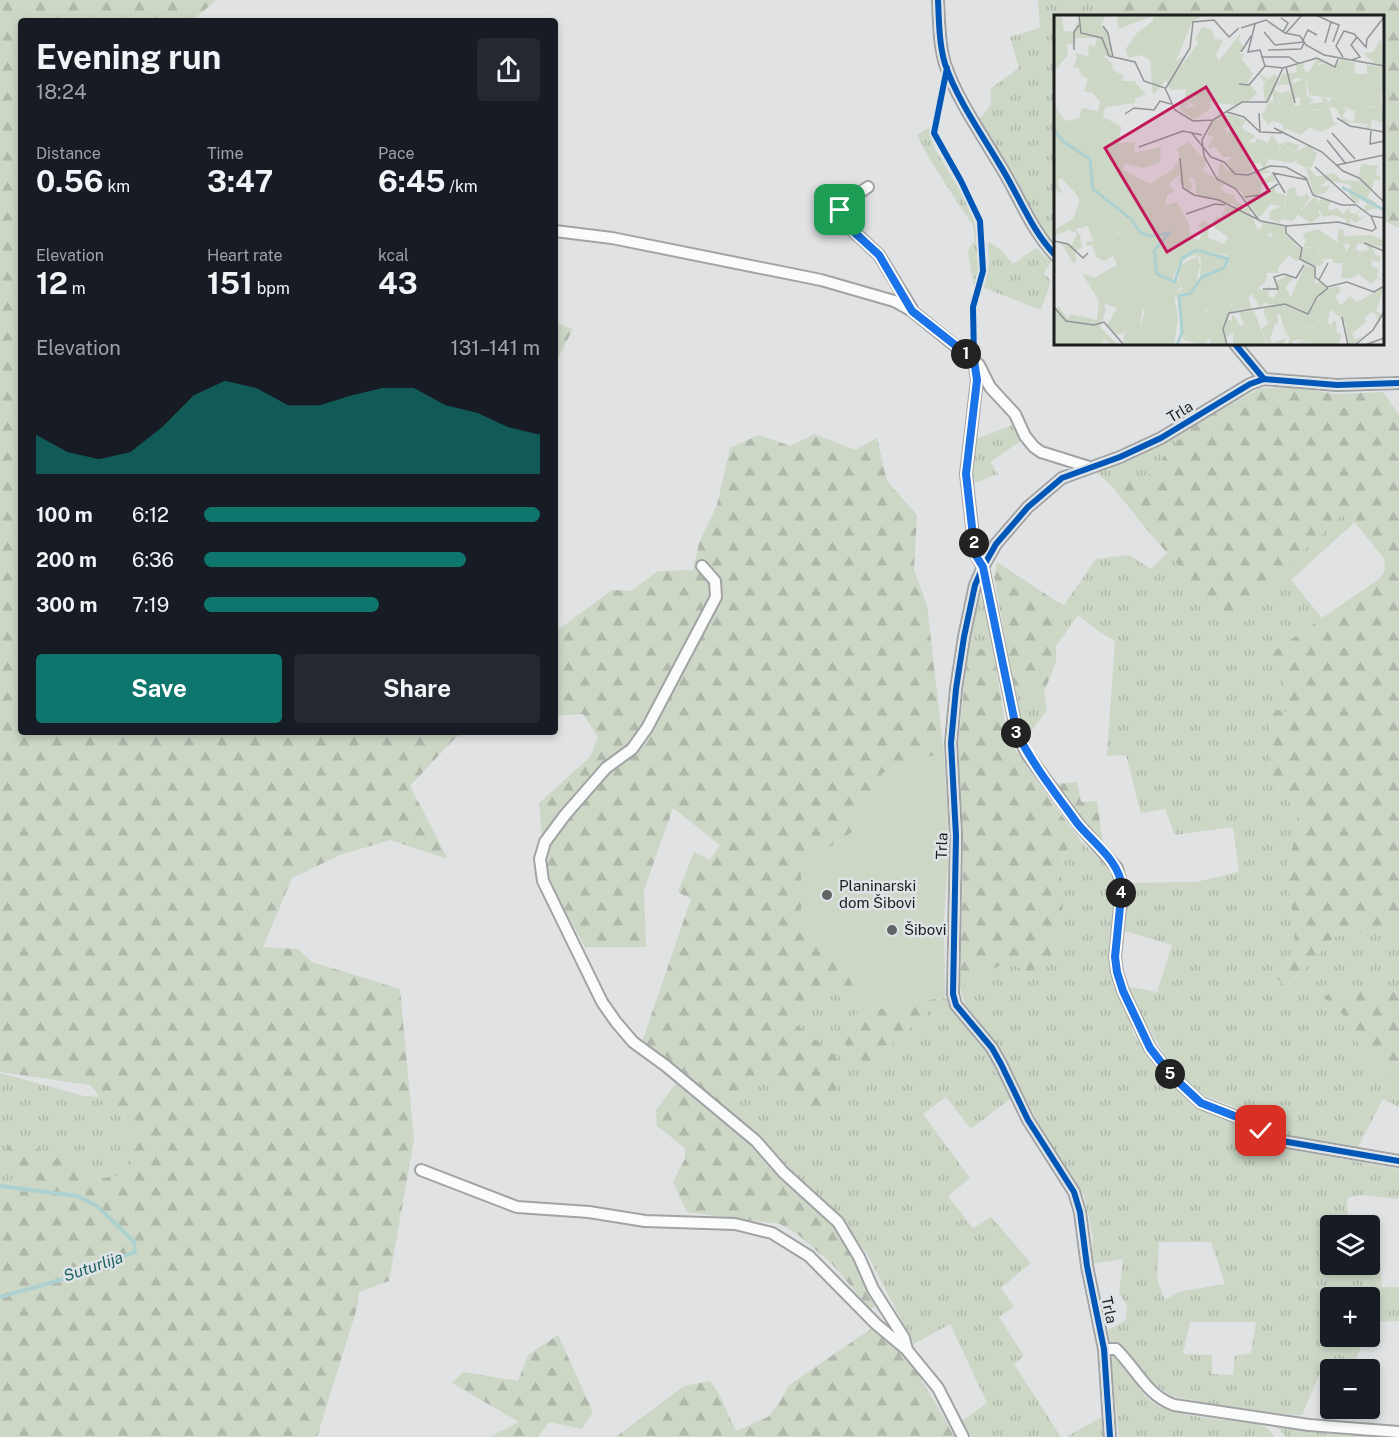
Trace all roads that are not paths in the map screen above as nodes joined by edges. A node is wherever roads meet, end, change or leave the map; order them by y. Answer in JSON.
{"nodes":[{"id":1,"x":938,"y":0,"type":"edge"},
{"id":2,"x":868,"y":187,"type":"dead end"},
{"id":3,"x":558,"y":231,"type":"edge"},
{"id":4,"x":1054,"y":254,"type":"edge"},
{"id":5,"x":912,"y":311,"type":"junction"},
{"id":6,"x":1236,"y":345,"type":"edge"},
{"id":7,"x":974,"y":360,"type":"junction"},
{"id":8,"x":1264,"y":380,"type":"junction"},
{"id":9,"x":1399,"y":383,"type":"edge"},
{"id":10,"x":1089,"y":467,"type":"junction"},
{"id":11,"x":702,"y":566,"type":"dead end"},
{"id":12,"x":983,"y":567,"type":"junction"},
{"id":13,"x":1399,"y":1161,"type":"edge"},
{"id":14,"x":421,"y":1170,"type":"dead end"},
{"id":15,"x":1104,"y":1348,"type":"junction"},
{"id":16,"x":907,"y":1350,"type":"junction"},
{"id":17,"x":1399,"y":1432,"type":"edge"},
{"id":18,"x":963,"y":1437,"type":"edge"},
{"id":19,"x":1110,"y":1437,"type":"edge"}],
"edges":[{"from":1,"to":4,"type":"street"},
{"from":2,"to":5,"type":"street"},
{"from":3,"to":5,"type":"street"},
{"from":5,"to":7,"type":"street"},
{"from":6,"to":8,"type":"street"},
{"from":7,"to":10,"type":"street"},
{"from":7,"to":12,"type":"street"},
{"from":8,"to":9,"type":"street"},
{"from":8,"to":10,"type":"street","name":"Trla"},
{"from":10,"to":12,"type":"street","name":"Trla"},
{"from":11,"to":16,"type":"street"},
{"from":12,"to":13,"type":"street"},
{"from":12,"to":15,"type":"street","name":"Trla"},
{"from":14,"to":16,"type":"street"},
{"from":15,"to":17,"type":"street"},
{"from":15,"to":19,"type":"street","name":"Trla"},
{"from":16,"to":18,"type":"street"}]}
